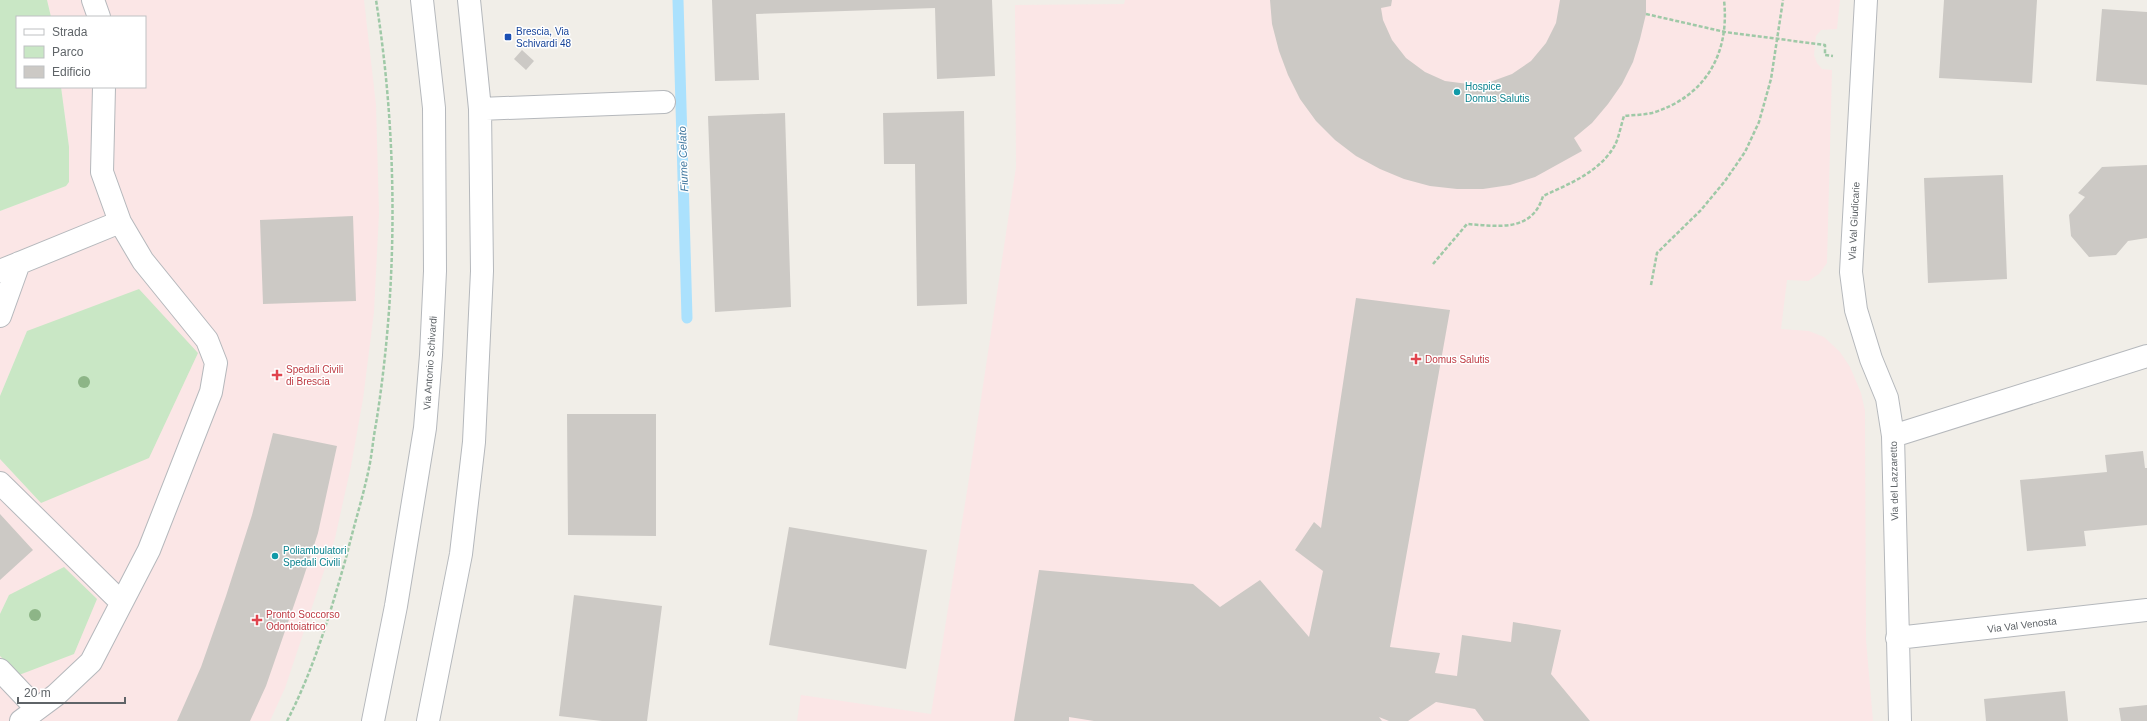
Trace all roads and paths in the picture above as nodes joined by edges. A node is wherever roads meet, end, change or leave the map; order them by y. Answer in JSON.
{"nodes":[{"id":1,"x":93,"y":0,"type":"edge"},
{"id":2,"x":376,"y":0,"type":"edge"},
{"id":3,"x":422,"y":0,"type":"edge"},
{"id":4,"x":469,"y":0,"type":"edge"},
{"id":5,"x":1724,"y":0,"type":"edge"},
{"id":6,"x":1783,"y":0,"type":"edge"},
{"id":7,"x":1866,"y":0,"type":"edge"},
{"id":8,"x":1646,"y":14,"type":"dead end"},
{"id":9,"x":99,"y":16,"type":"edge"},
{"id":10,"x":1725,"y":32,"type":"junction"},
{"id":11,"x":1778,"y":39,"type":"junction"},
{"id":12,"x":1815,"y":44,"type":"dead end"},
{"id":13,"x":104,"y":88,"type":"edge"},
{"id":14,"x":664,"y":102,"type":"dead end"},
{"id":15,"x":480,"y":109,"type":"junction"},
{"id":16,"x":120,"y":222,"type":"junction"},
{"id":17,"x":1433,"y":264,"type":"dead end"},
{"id":18,"x":10,"y":267,"type":"edge"},
{"id":19,"x":1651,"y":285,"type":"dead end"},
{"id":20,"x":0,"y":316,"type":"edge"},
{"id":21,"x":2147,"y":356,"type":"edge"},
{"id":22,"x":1893,"y":436,"type":"junction"},
{"id":23,"x":0,"y":483,"type":"edge"},
{"id":24,"x":121,"y":602,"type":"junction"},
{"id":25,"x":2147,"y":610,"type":"edge"},
{"id":26,"x":1897,"y":638,"type":"junction"},
{"id":27,"x":0,"y":670,"type":"edge"},
{"id":28,"x":29,"y":715,"type":"edge"},
{"id":29,"x":287,"y":721,"type":"edge"},
{"id":30,"x":373,"y":721,"type":"edge"},
{"id":31,"x":428,"y":721,"type":"edge"},
{"id":32,"x":1900,"y":721,"type":"edge"}],
"edges":[{"from":1,"to":9,"type":"street"},
{"from":2,"to":29,"type":"path"},
{"from":3,"to":30,"type":"street","name":"Via Antonio Schivardi"},
{"from":4,"to":15,"type":"street"},
{"from":5,"to":10,"type":"path"},
{"from":6,"to":11,"type":"path"},
{"from":7,"to":22,"type":"street","name":"Via Val Giudicarie"},
{"from":8,"to":10,"type":"path"},
{"from":10,"to":11,"type":"path"},
{"from":10,"to":17,"type":"path"},
{"from":11,"to":12,"type":"path"},
{"from":11,"to":19,"type":"path"},
{"from":13,"to":16,"type":"street"},
{"from":14,"to":15,"type":"street"},
{"from":15,"to":31,"type":"street"},
{"from":16,"to":18,"type":"street"},
{"from":16,"to":24,"type":"street"},
{"from":18,"to":20,"type":"street"},
{"from":21,"to":22,"type":"street","name":"Via del Lazzaretto"},
{"from":22,"to":26,"type":"street","name":"Via del Lazzaretto"},
{"from":23,"to":24,"type":"street"},
{"from":24,"to":28,"type":"street"},
{"from":25,"to":26,"type":"street","name":"Via Val Venosta"},
{"from":26,"to":32,"type":"street","name":"Via del Lazzaretto"},
{"from":27,"to":28,"type":"street"}]}
